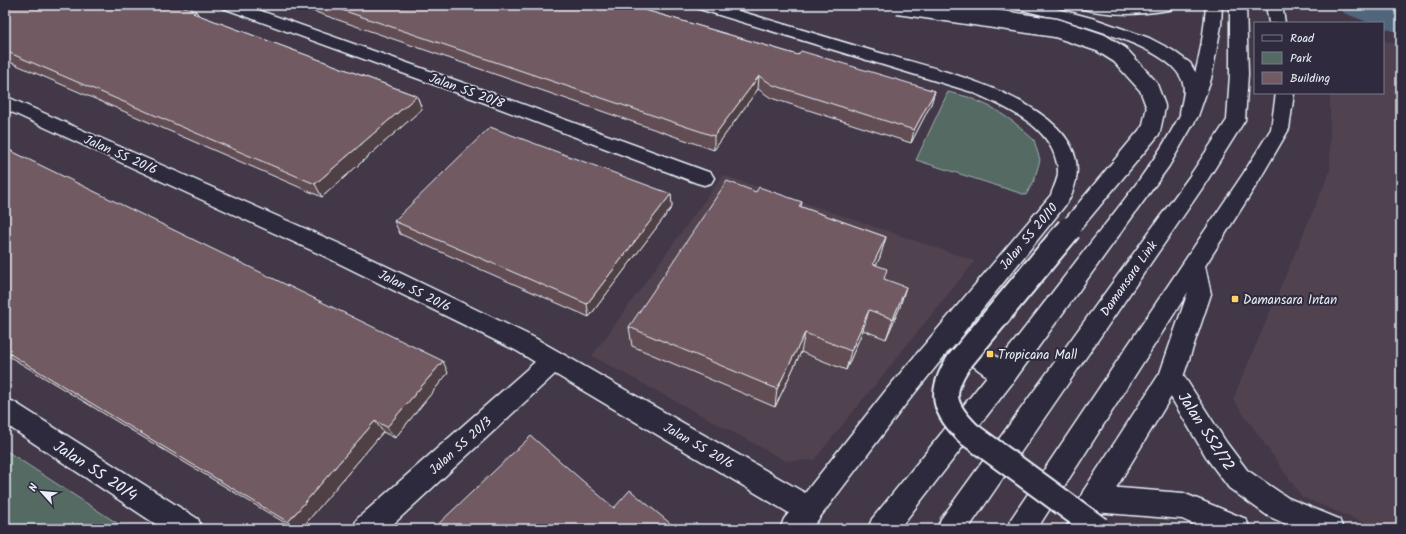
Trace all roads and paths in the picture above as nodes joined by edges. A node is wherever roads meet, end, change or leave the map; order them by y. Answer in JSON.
{"nodes":[{"id":1,"x":229,"y":5,"type":"edge"},
{"id":2,"x":702,"y":5,"type":"edge"},
{"id":3,"x":898,"y":5,"type":"edge"},
{"id":4,"x":1021,"y":5,"type":"edge"},
{"id":5,"x":1084,"y":5,"type":"edge"},
{"id":6,"x":1169,"y":5,"type":"edge"},
{"id":7,"x":1214,"y":5,"type":"edge"},
{"id":8,"x":1238,"y":5,"type":"edge"},
{"id":9,"x":1274,"y":5,"type":"edge"},
{"id":10,"x":1277,"y":22,"type":"edge"},
{"id":11,"x":1285,"y":94,"type":"edge"},
{"id":12,"x":5,"y":102,"type":"edge"},
{"id":13,"x":1189,"y":116,"type":"junction"},
{"id":14,"x":704,"y":178,"type":"dead end"},
{"id":15,"x":1193,"y":264,"type":"junction"},
{"id":16,"x":948,"y":334,"type":"junction"},
{"id":17,"x":553,"y":360,"type":"junction"},
{"id":18,"x":1004,"y":375,"type":"junction"},
{"id":19,"x":1171,"y":377,"type":"junction"},
{"id":20,"x":5,"y":410,"type":"edge"},
{"id":21,"x":1094,"y":499,"type":"junction"},
{"id":22,"x":802,"y":519,"type":"edge"},
{"id":23,"x":188,"y":529,"type":"edge"},
{"id":24,"x":367,"y":529,"type":"edge"},
{"id":25,"x":882,"y":529,"type":"edge"},
{"id":26,"x":951,"y":529,"type":"edge"},
{"id":27,"x":1021,"y":529,"type":"edge"},
{"id":28,"x":1080,"y":529,"type":"edge"},
{"id":29,"x":1099,"y":529,"type":"edge"},
{"id":30,"x":1236,"y":529,"type":"edge"},
{"id":31,"x":1329,"y":529,"type":"edge"}],
"edges":[{"from":1,"to":14,"type":"main road","name":"Jalan SS 20/8"},
{"from":2,"to":16,"type":"main road","name":"Jalan SS 20/10"},
{"from":3,"to":29,"type":"main road","bridge":true},
{"from":4,"to":13,"type":"main road"},
{"from":5,"to":6,"type":"main road"},
{"from":7,"to":13,"type":"main road"},
{"from":8,"to":26,"type":"main road","name":"Damansara Link"},
{"from":9,"to":10,"type":"main road"},
{"from":11,"to":15,"type":"main road"},
{"from":12,"to":17,"type":"main road","name":"Jalan SS 20/6"},
{"from":13,"to":18,"type":"main road"},
{"from":15,"to":19,"type":"main road"},
{"from":15,"to":27,"type":"main road"},
{"from":16,"to":18,"type":"main road"},
{"from":16,"to":22,"type":"main road","name":"Jalan SS 20/10"},
{"from":17,"to":22,"type":"main road","name":"Jalan SS 20/6"},
{"from":17,"to":24,"type":"main road","name":"Jalan SS 20/3"},
{"from":18,"to":25,"type":"main road"},
{"from":19,"to":21,"type":"main road"},
{"from":19,"to":31,"type":"main road","name":"Jalan SS2/72"},
{"from":20,"to":23,"type":"main road","name":"Jalan SS 20/4"},
{"from":21,"to":28,"type":"main road"},
{"from":21,"to":30,"type":"main road"}]}
